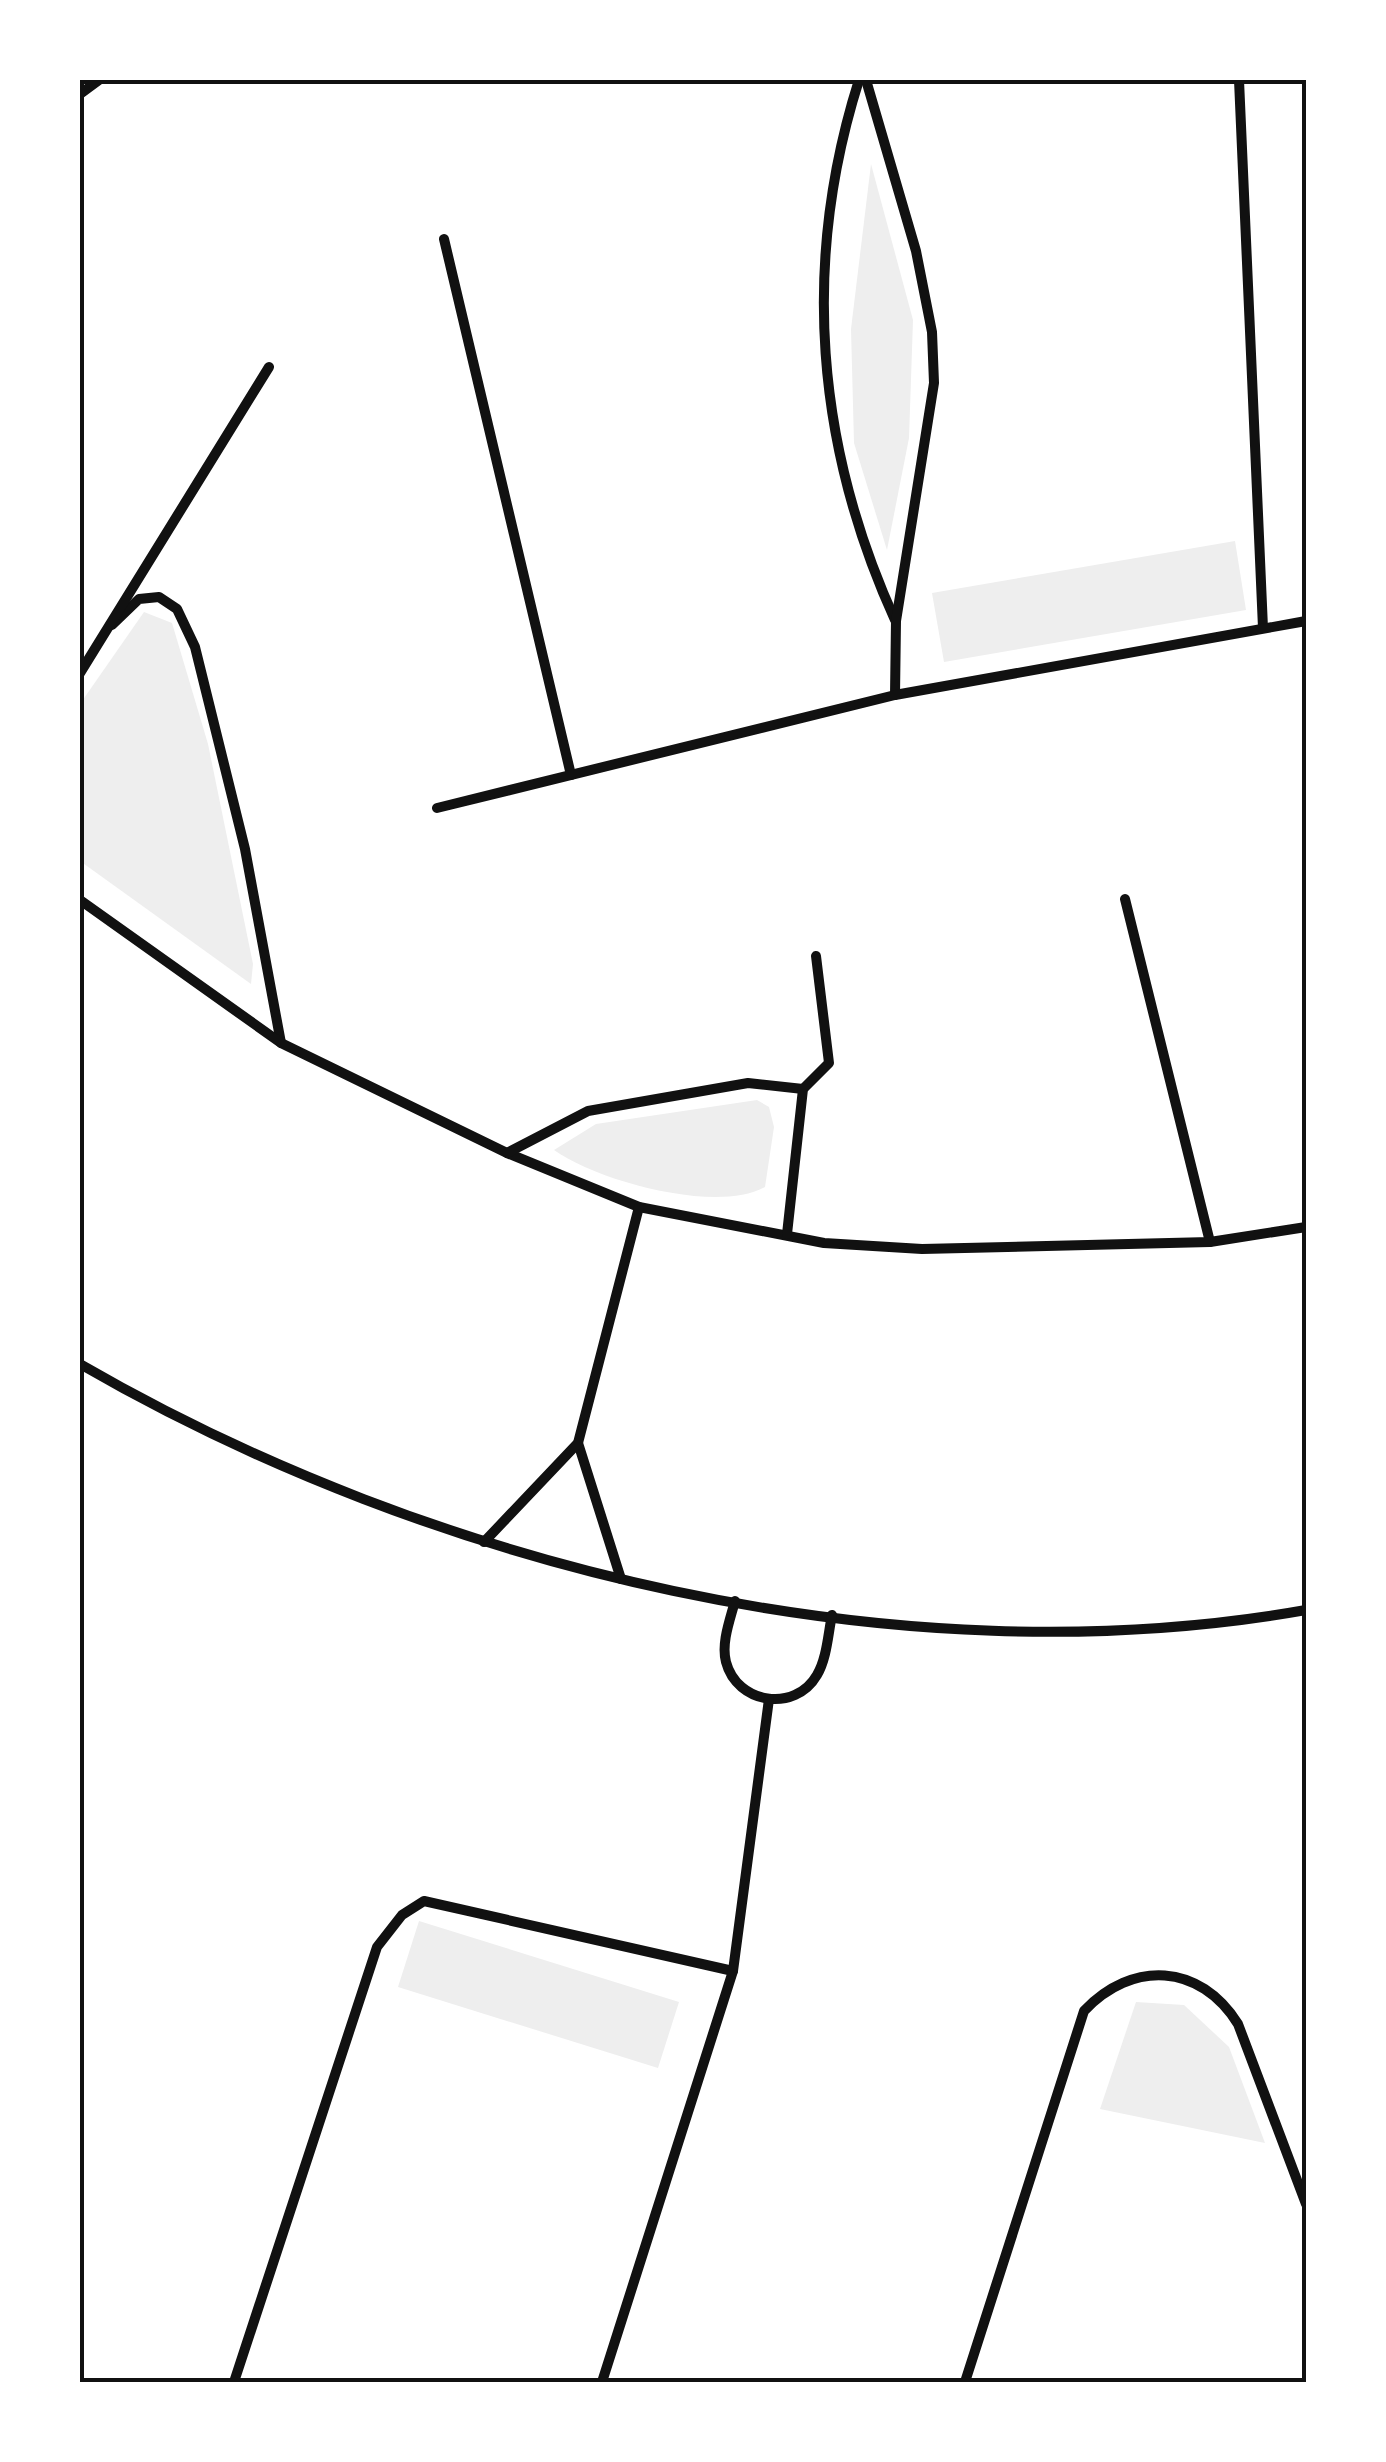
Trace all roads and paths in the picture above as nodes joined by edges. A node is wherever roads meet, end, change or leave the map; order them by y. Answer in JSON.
{"nodes":[{"id":1,"x":99,"y":80,"type":"edge"},
{"id":2,"x":862,"y":80,"type":"edge"},
{"id":3,"x":1239,"y":80,"type":"edge"},
{"id":4,"x":80,"y":94,"type":"edge"},
{"id":5,"x":444,"y":239,"type":"dead end"},
{"id":6,"x":269,"y":367,"type":"dead end"},
{"id":7,"x":896,"y":621,"type":"junction"},
{"id":8,"x":1306,"y":621,"type":"edge"},
{"id":9,"x":112,"y":624,"type":"junction"},
{"id":10,"x":1264,"y":628,"type":"junction"},
{"id":11,"x":80,"y":673,"type":"edge"},
{"id":12,"x":895,"y":695,"type":"junction"},
{"id":13,"x":571,"y":775,"type":"junction"},
{"id":14,"x":437,"y":808,"type":"dead end"},
{"id":15,"x":1125,"y":899,"type":"dead end"},
{"id":16,"x":80,"y":900,"type":"edge"},
{"id":17,"x":816,"y":956,"type":"dead end"},
{"id":18,"x":281,"y":1043,"type":"junction"},
{"id":19,"x":803,"y":1089,"type":"junction"},
{"id":20,"x":507,"y":1153,"type":"junction"},
{"id":21,"x":639,"y":1207,"type":"junction"},
{"id":22,"x":1306,"y":1227,"type":"edge"},
{"id":23,"x":787,"y":1234,"type":"junction"},
{"id":24,"x":1210,"y":1242,"type":"junction"},
{"id":25,"x":80,"y":1364,"type":"edge"},
{"id":26,"x":578,"y":1443,"type":"junction"},
{"id":27,"x":484,"y":1542,"type":"junction"},
{"id":28,"x":622,"y":1579,"type":"junction"},
{"id":29,"x":735,"y":1602,"type":"junction"},
{"id":30,"x":1306,"y":1610,"type":"edge"},
{"id":31,"x":832,"y":1615,"type":"junction"},
{"id":32,"x":769,"y":1699,"type":"junction"},
{"id":33,"x":734,"y":1971,"type":"junction"},
{"id":34,"x":1306,"y":2204,"type":"edge"},
{"id":35,"x":234,"y":2382,"type":"edge"},
{"id":36,"x":602,"y":2382,"type":"edge"},
{"id":37,"x":965,"y":2382,"type":"edge"}],
"edges":[{"from":1,"to":4,"type":"street"},
{"from":2,"to":7,"type":"street"},
{"from":2,"to":7,"type":"street"},
{"from":3,"to":10,"type":"street"},
{"from":5,"to":13,"type":"street"},
{"from":6,"to":9,"type":"street"},
{"from":7,"to":12,"type":"street"},
{"from":8,"to":10,"type":"street"},
{"from":9,"to":11,"type":"street"},
{"from":9,"to":18,"type":"street"},
{"from":10,"to":12,"type":"street"},
{"from":12,"to":13,"type":"street"},
{"from":13,"to":14,"type":"street"},
{"from":15,"to":24,"type":"street"},
{"from":16,"to":18,"type":"street"},
{"from":17,"to":19,"type":"street"},
{"from":18,"to":20,"type":"street"},
{"from":19,"to":20,"type":"street"},
{"from":19,"to":23,"type":"street"},
{"from":20,"to":21,"type":"street"},
{"from":21,"to":23,"type":"street"},
{"from":21,"to":26,"type":"street"},
{"from":22,"to":24,"type":"street"},
{"from":23,"to":24,"type":"street"},
{"from":25,"to":27,"type":"street"},
{"from":26,"to":27,"type":"street"},
{"from":26,"to":28,"type":"street"},
{"from":27,"to":28,"type":"street"},
{"from":28,"to":29,"type":"street"},
{"from":29,"to":31,"type":"street"},
{"from":29,"to":32,"type":"street"},
{"from":30,"to":31,"type":"street"},
{"from":31,"to":32,"type":"street"},
{"from":32,"to":33,"type":"street"},
{"from":33,"to":35,"type":"street"},
{"from":33,"to":36,"type":"street"},
{"from":34,"to":37,"type":"street"}]}
